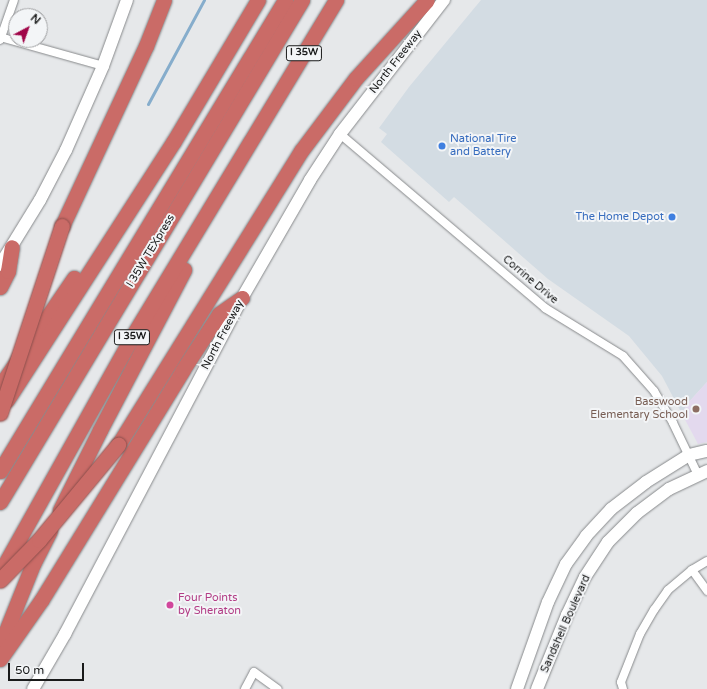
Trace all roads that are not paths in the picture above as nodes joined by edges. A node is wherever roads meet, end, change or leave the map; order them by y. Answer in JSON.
{"nodes":[{"id":1,"x":14,"y":0,"type":"edge"},
{"id":2,"x":127,"y":0,"type":"edge"},
{"id":3,"x":164,"y":0,"type":"edge"},
{"id":4,"x":258,"y":0,"type":"edge"},
{"id":5,"x":285,"y":0,"type":"edge"},
{"id":6,"x":302,"y":0,"type":"edge"},
{"id":7,"x":336,"y":0,"type":"edge"},
{"id":8,"x":427,"y":0,"type":"edge"},
{"id":9,"x":444,"y":0,"type":"edge"},
{"id":10,"x":0,"y":38,"type":"edge"},
{"id":11,"x":103,"y":66,"type":"junction"},
{"id":12,"x":272,"y":106,"type":"junction"},
{"id":13,"x":340,"y":134,"type":"junction"},
{"id":14,"x":174,"y":141,"type":"junction"},
{"id":15,"x":12,"y":247,"type":"junction"},
{"id":16,"x":0,"y":265,"type":"edge"},
{"id":17,"x":0,"y":287,"type":"edge"},
{"id":18,"x":242,"y":298,"type":"junction"},
{"id":19,"x":0,"y":386,"type":"edge"},
{"id":20,"x":0,"y":412,"type":"edge"},
{"id":21,"x":707,"y":451,"type":"edge"},
{"id":22,"x":689,"y":455,"type":"junction"},
{"id":23,"x":0,"y":471,"type":"edge"},
{"id":24,"x":702,"y":473,"type":"edge"},
{"id":25,"x":0,"y":502,"type":"edge"},
{"id":26,"x":707,"y":561,"type":"edge"},
{"id":27,"x":692,"y":570,"type":"junction"},
{"id":28,"x":0,"y":573,"type":"edge"},
{"id":29,"x":0,"y":580,"type":"edge"},
{"id":30,"x":707,"y":591,"type":"edge"},
{"id":31,"x":0,"y":646,"type":"edge"},
{"id":32,"x":0,"y":659,"type":"edge"},
{"id":33,"x":33,"y":689,"type":"edge"},
{"id":34,"x":245,"y":689,"type":"edge"},
{"id":35,"x":277,"y":689,"type":"edge"},
{"id":36,"x":517,"y":689,"type":"edge"},
{"id":37,"x":537,"y":689,"type":"edge"},
{"id":38,"x":623,"y":689,"type":"edge"}],
"edges":[{"from":1,"to":10,"type":"street"},
{"from":2,"to":11,"type":"main road"},
{"from":3,"to":20,"type":"highway","bridge":true},
{"from":4,"to":14,"type":"highway"},
{"from":5,"to":23,"type":"highway","name":"I 35W TEXpress"},
{"from":6,"to":25,"type":"highway","name":"I 35W TEXpress"},
{"from":7,"to":12,"type":"highway","number":"I 35W"},
{"from":8,"to":29,"type":"highway","bridge":true},
{"from":9,"to":13,"type":"main road","name":"North Freeway"},
{"from":10,"to":11,"type":"street"},
{"from":11,"to":15,"type":"main road"},
{"from":12,"to":28,"type":"highway","number":"I 35W"},
{"from":12,"to":31,"type":"highway"},
{"from":13,"to":18,"type":"main road","name":"North Freeway"},
{"from":13,"to":22,"type":"street","name":"Corrine Drive"},
{"from":14,"to":19,"type":"highway"},
{"from":14,"to":20,"type":"highway"},
{"from":15,"to":16,"type":"main road"},
{"from":15,"to":17,"type":"highway"},
{"from":18,"to":32,"type":"highway"},
{"from":18,"to":33,"type":"main road","name":"North Freeway"},
{"from":21,"to":22,"type":"main road","name":"Sandshell Boulevard"},
{"from":22,"to":24,"type":"street","name":"Corrine Drive"},
{"from":22,"to":36,"type":"main road","name":"Sandshell Boulevard"},
{"from":24,"to":37,"type":"main road","name":"Sandshell Boulevard"},
{"from":26,"to":27,"type":"street"},
{"from":27,"to":30,"type":"street"},
{"from":27,"to":38,"type":"street"},
{"from":34,"to":35,"type":"street"}]}
